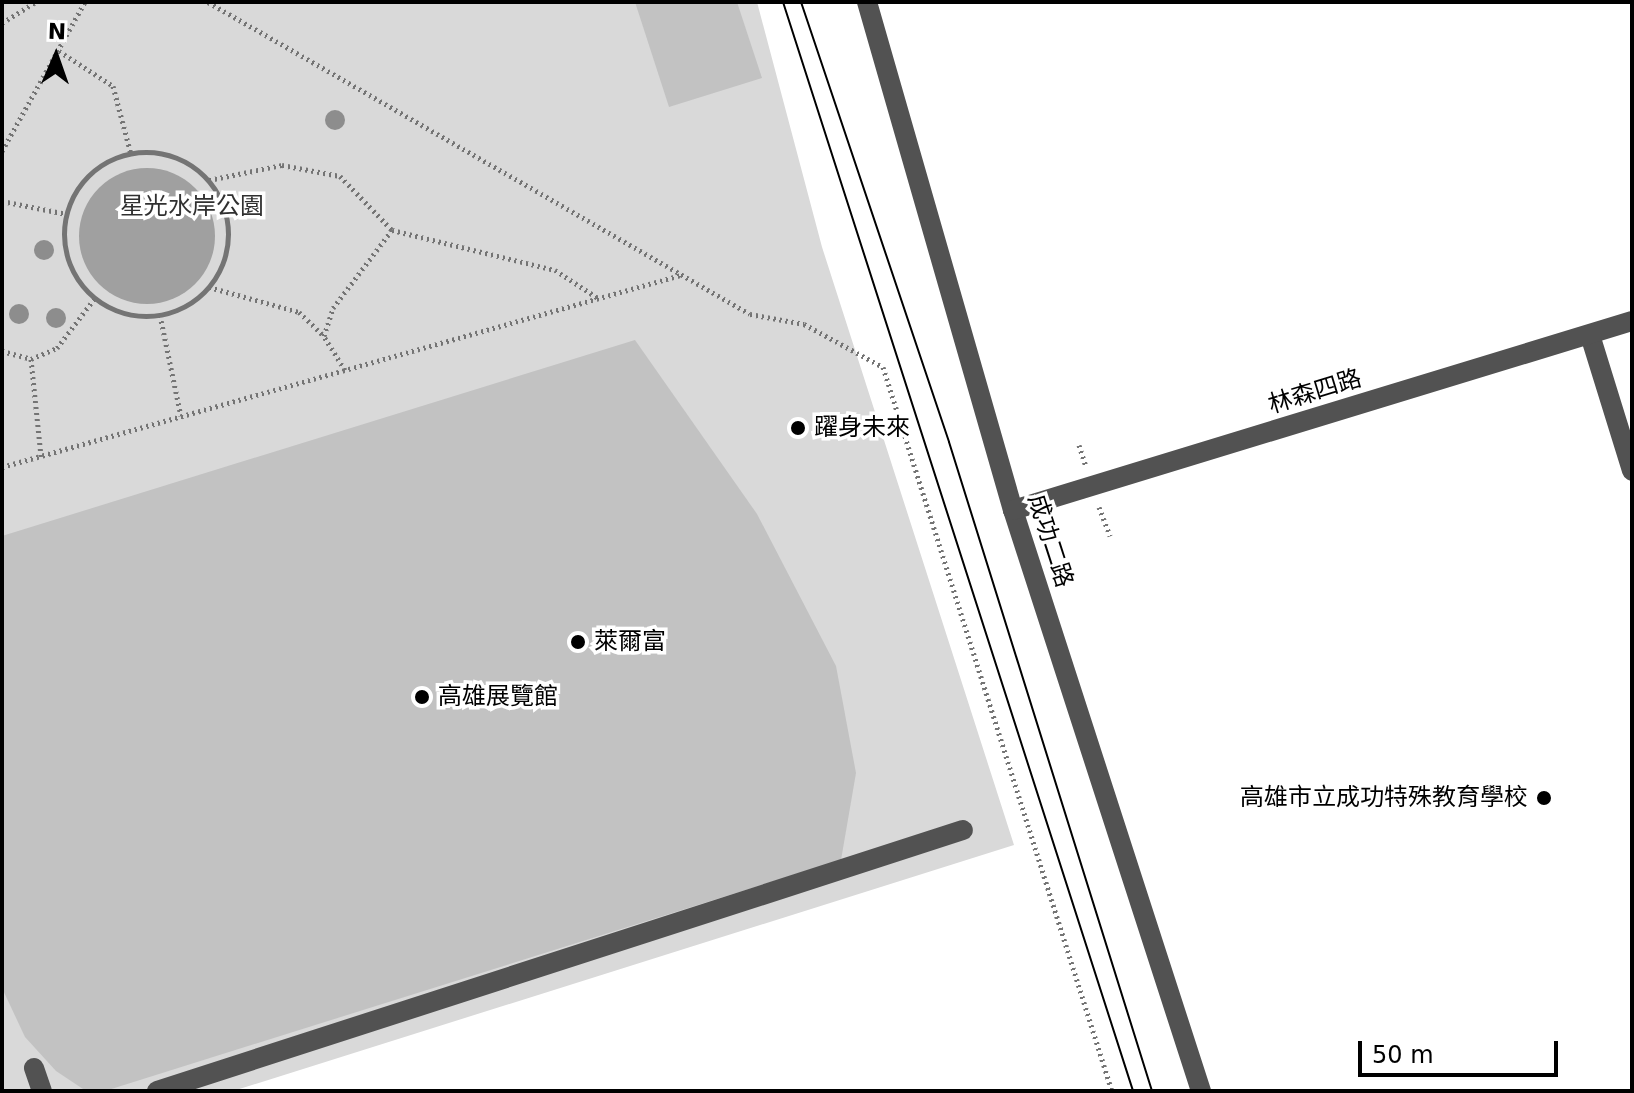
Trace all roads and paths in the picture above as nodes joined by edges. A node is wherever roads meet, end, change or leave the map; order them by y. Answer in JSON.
{"nodes":[{"id":1,"x":35,"y":2,"type":"edge"},
{"id":2,"x":85,"y":2,"type":"edge"},
{"id":3,"x":208,"y":2,"type":"edge"},
{"id":4,"x":867,"y":2,"type":"edge"},
{"id":5,"x":2,"y":23,"type":"edge"},
{"id":6,"x":58,"y":50,"type":"junction"},
{"id":7,"x":2,"y":151,"type":"edge"},
{"id":8,"x":131,"y":154,"type":"junction"},
{"id":9,"x":208,"y":180,"type":"junction"},
{"id":10,"x":2,"y":201,"type":"edge"},
{"id":11,"x":67,"y":214,"type":"junction"},
{"id":12,"x":392,"y":230,"type":"junction"},
{"id":13,"x":682,"y":274,"type":"junction"},
{"id":14,"x":209,"y":287,"type":"junction"},
{"id":15,"x":95,"y":298,"type":"junction"},
{"id":16,"x":598,"y":298,"type":"junction"},
{"id":17,"x":160,"y":315,"type":"junction"},
{"id":18,"x":1632,"y":321,"type":"edge"},
{"id":19,"x":1590,"y":335,"type":"junction"},
{"id":20,"x":324,"y":336,"type":"junction"},
{"id":21,"x":2,"y":351,"type":"edge"},
{"id":22,"x":31,"y":359,"type":"junction"},
{"id":23,"x":345,"y":370,"type":"junction"},
{"id":24,"x":181,"y":416,"type":"junction"},
{"id":25,"x":41,"y":456,"type":"junction"},
{"id":26,"x":2,"y":467,"type":"edge"},
{"id":27,"x":1632,"y":471,"type":"edge"},
{"id":28,"x":1013,"y":510,"type":"junction"},
{"id":29,"x":963,"y":830,"type":"dead end"},
{"id":30,"x":34,"y":1068,"type":"dead end"},
{"id":31,"x":42,"y":1091,"type":"edge"},
{"id":32,"x":157,"y":1091,"type":"edge"},
{"id":33,"x":1112,"y":1091,"type":"edge"},
{"id":34,"x":1201,"y":1091,"type":"edge"}],
"edges":[{"from":1,"to":5,"type":"path"},
{"from":2,"to":6,"type":"path"},
{"from":3,"to":13,"type":"path"},
{"from":4,"to":28,"type":"street","name":"成功二路"},
{"from":6,"to":7,"type":"path"},
{"from":6,"to":8,"type":"path"},
{"from":8,"to":9,"type":"path"},
{"from":8,"to":11,"type":"path"},
{"from":9,"to":12,"type":"path"},
{"from":9,"to":14,"type":"path"},
{"from":10,"to":11,"type":"path"},
{"from":11,"to":15,"type":"path"},
{"from":12,"to":16,"type":"path"},
{"from":12,"to":20,"type":"path"},
{"from":13,"to":16,"type":"path"},
{"from":13,"to":33,"type":"path"},
{"from":14,"to":17,"type":"path"},
{"from":14,"to":20,"type":"path"},
{"from":15,"to":17,"type":"path"},
{"from":15,"to":22,"type":"path"},
{"from":16,"to":23,"type":"path"},
{"from":17,"to":24,"type":"path"},
{"from":18,"to":19,"type":"street","name":"林森四路"},
{"from":19,"to":27,"type":"street"},
{"from":19,"to":28,"type":"street","name":"林森四路"},
{"from":20,"to":23,"type":"path"},
{"from":21,"to":22,"type":"path"},
{"from":22,"to":25,"type":"path"},
{"from":23,"to":24,"type":"path"},
{"from":24,"to":25,"type":"path"},
{"from":25,"to":26,"type":"path"},
{"from":28,"to":34,"type":"street","name":"成功二路"},
{"from":29,"to":32,"type":"street"},
{"from":30,"to":31,"type":"street"}]}
